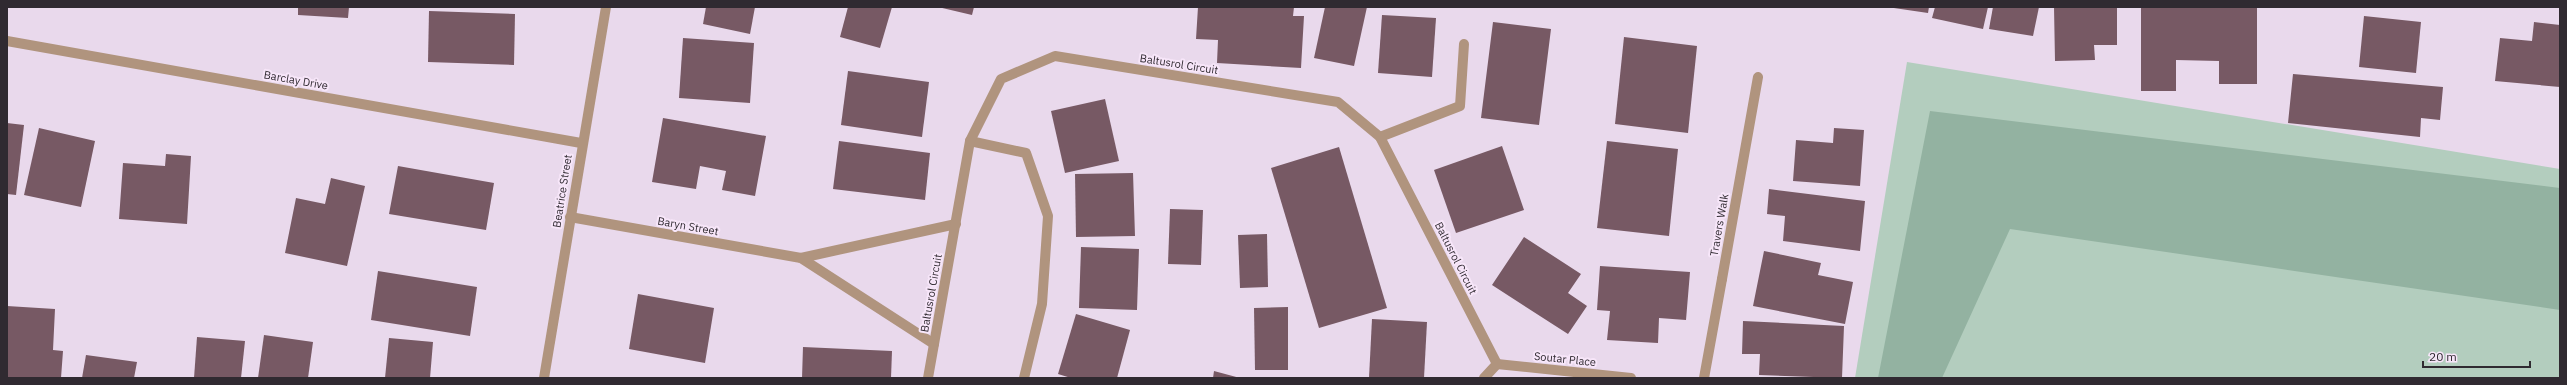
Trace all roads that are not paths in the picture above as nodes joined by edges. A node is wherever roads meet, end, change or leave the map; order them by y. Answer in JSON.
{"nodes":[{"id":1,"x":606,"y":7,"type":"edge"},
{"id":2,"x":7,"y":41,"type":"edge"},
{"id":3,"x":1464,"y":44,"type":"dead end"},
{"id":4,"x":1758,"y":77,"type":"dead end"},
{"id":5,"x":1380,"y":137,"type":"junction"},
{"id":6,"x":970,"y":141,"type":"junction"},
{"id":7,"x":581,"y":143,"type":"junction"},
{"id":8,"x":570,"y":217,"type":"junction"},
{"id":9,"x":956,"y":224,"type":"junction"},
{"id":10,"x":801,"y":258,"type":"junction"},
{"id":11,"x":934,"y":344,"type":"junction"},
{"id":12,"x":1497,"y":364,"type":"junction"},
{"id":13,"x":544,"y":378,"type":"edge"},
{"id":14,"x":928,"y":378,"type":"edge"},
{"id":15,"x":1024,"y":378,"type":"edge"},
{"id":16,"x":1484,"y":378,"type":"edge"},
{"id":17,"x":1631,"y":378,"type":"edge"},
{"id":18,"x":1704,"y":378,"type":"edge"}],
"edges":[{"from":1,"to":7,"type":"street","name":"Beatrice Street"},
{"from":2,"to":7,"type":"street","name":"Barclay Drive"},
{"from":3,"to":5,"type":"street"},
{"from":4,"to":18,"type":"street","name":"Travers Walk"},
{"from":5,"to":6,"type":"street","name":"Baltusrol Circuit"},
{"from":5,"to":12,"type":"street","name":"Baltusrol Circuit"},
{"from":6,"to":9,"type":"street","name":"Baltusrol Circuit"},
{"from":6,"to":15,"type":"street"},
{"from":7,"to":8,"type":"street","name":"Beatrice Street"},
{"from":8,"to":10,"type":"street","name":"Baryn Street"},
{"from":8,"to":13,"type":"street","name":"Beatrice Street"},
{"from":9,"to":10,"type":"street","name":"Baryn Street"},
{"from":9,"to":11,"type":"street","name":"Baltusrol Circuit"},
{"from":10,"to":11,"type":"street","name":"Baryn Street"},
{"from":11,"to":14,"type":"street","name":"Baltusrol Circuit"},
{"from":12,"to":16,"type":"street"},
{"from":12,"to":17,"type":"street","name":"Soutar Place"}]}
